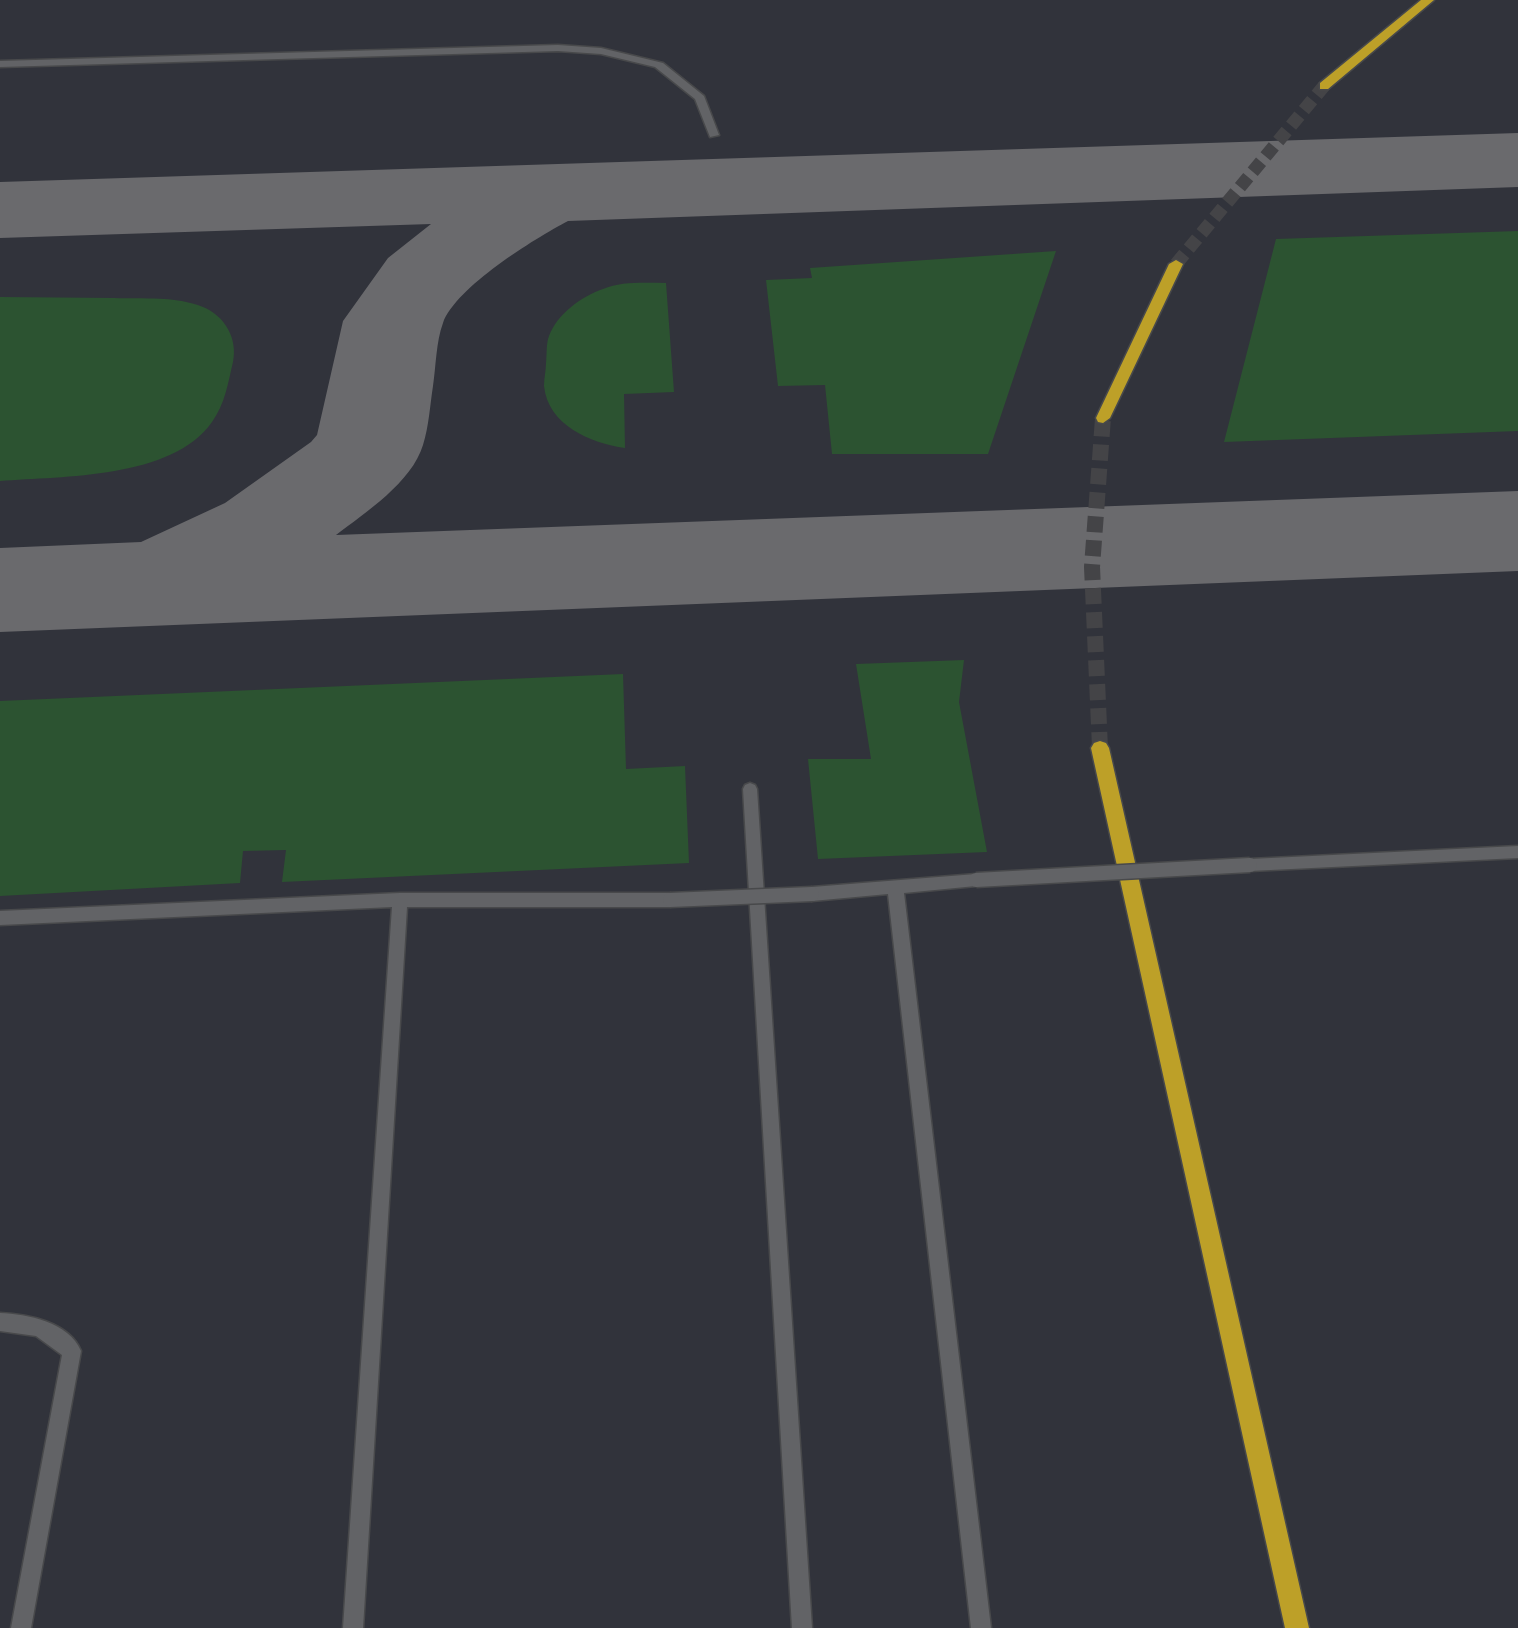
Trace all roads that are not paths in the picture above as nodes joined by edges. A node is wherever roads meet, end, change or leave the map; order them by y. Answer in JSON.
{"nodes":[{"id":1,"x":1428,"y":0,"type":"edge"},
{"id":2,"x":0,"y":64,"type":"edge"},
{"id":3,"x":1324,"y":86,"type":"tunnel mouth"},
{"id":4,"x":714,"y":135,"type":"dead end"},
{"id":5,"x":1176,"y":264,"type":"tunnel mouth"},
{"id":6,"x":1103,"y":418,"type":"tunnel mouth"},
{"id":7,"x":1100,"y":748,"type":"tunnel mouth"},
{"id":8,"x":750,"y":789,"type":"dead end"},
{"id":9,"x":1518,"y":852,"type":"edge"},
{"id":10,"x":895,"y":886,"type":"junction"},
{"id":11,"x":400,"y":900,"type":"junction"},
{"id":12,"x":0,"y":918,"type":"edge"},
{"id":13,"x":0,"y":1322,"type":"edge"},
{"id":14,"x":21,"y":1628,"type":"edge"},
{"id":15,"x":352,"y":1628,"type":"edge"},
{"id":16,"x":802,"y":1628,"type":"edge"},
{"id":17,"x":981,"y":1628,"type":"edge"},
{"id":18,"x":1298,"y":1628,"type":"edge"}],
"edges":[{"from":1,"to":3,"type":"highway"},
{"from":2,"to":4,"type":"lane"},
{"from":5,"to":6,"type":"highway"},
{"from":7,"to":18,"type":"highway"},
{"from":8,"to":16,"type":"lane"},
{"from":9,"to":10,"type":"lane","bridge":true},
{"from":10,"to":11,"type":"lane","bridge":true},
{"from":10,"to":17,"type":"lane"},
{"from":11,"to":12,"type":"lane"},
{"from":11,"to":15,"type":"lane"},
{"from":13,"to":14,"type":"lane"}]}
